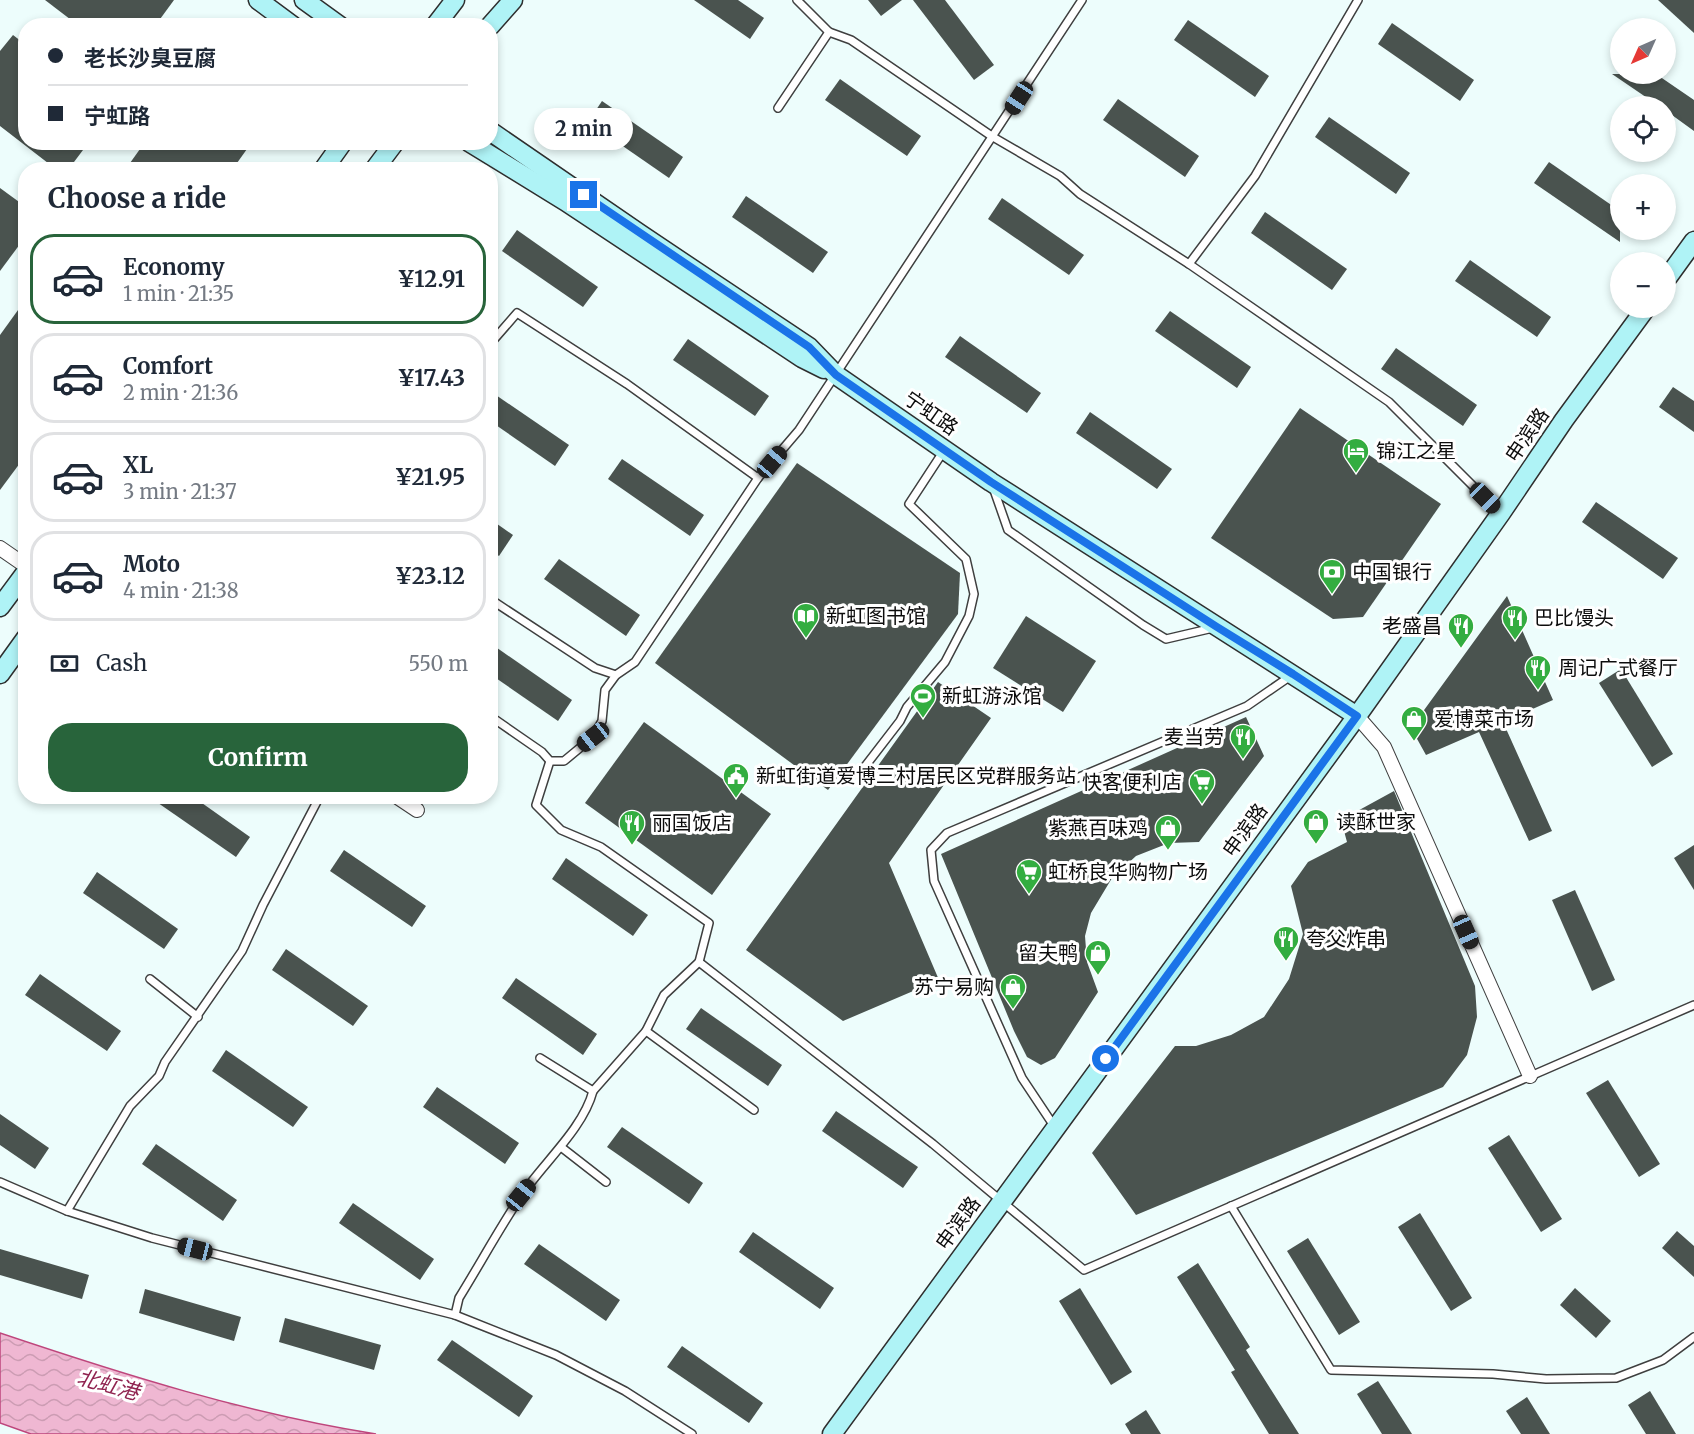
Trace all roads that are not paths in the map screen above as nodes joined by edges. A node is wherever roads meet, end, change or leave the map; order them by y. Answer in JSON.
{"nodes":[{"id":1,"x":258,"y":0,"type":"edge"},
{"id":2,"x":304,"y":0,"type":"edge"},
{"id":3,"x":455,"y":0,"type":"edge"},
{"id":4,"x":513,"y":0,"type":"edge"},
{"id":5,"x":797,"y":0,"type":"edge"},
{"id":6,"x":1082,"y":0,"type":"edge"},
{"id":7,"x":1358,"y":0,"type":"edge"},
{"id":8,"x":282,"y":18,"type":"edge"},
{"id":9,"x":329,"y":18,"type":"edge"},
{"id":10,"x":441,"y":18,"type":"edge"},
{"id":11,"x":497,"y":18,"type":"edge"},
{"id":12,"x":829,"y":32,"type":"junction"},
{"id":13,"x":778,"y":108,"type":"dead end"},
{"id":14,"x":498,"y":136,"type":"edge"},
{"id":15,"x":993,"y":137,"type":"junction"},
{"id":16,"x":482,"y":150,"type":"edge"},
{"id":17,"x":1694,"y":241,"type":"edge"},
{"id":18,"x":1189,"y":264,"type":"junction"},
{"id":19,"x":1676,"y":266,"type":"edge"},
{"id":20,"x":1639,"y":318,"type":"edge"},
{"id":21,"x":498,"y":336,"type":"edge"},
{"id":22,"x":836,"y":375,"type":"junction"},
{"id":23,"x":945,"y":450,"type":"junction"},
{"id":24,"x":758,"y":478,"type":"junction"},
{"id":25,"x":991,"y":482,"type":"junction"},
{"id":26,"x":1501,"y":513,"type":"junction"},
{"id":27,"x":0,"y":548,"type":"edge"},
{"id":28,"x":18,"y":561,"type":"edge"},
{"id":29,"x":18,"y":583,"type":"edge"},
{"id":30,"x":498,"y":604,"type":"edge"},
{"id":31,"x":0,"y":607,"type":"edge"},
{"id":32,"x":1217,"y":627,"type":"junction"},
{"id":33,"x":18,"y":649,"type":"edge"},
{"id":34,"x":0,"y":674,"type":"edge"},
{"id":35,"x":1293,"y":674,"type":"junction"},
{"id":36,"x":616,"y":675,"type":"junction"},
{"id":37,"x":1357,"y":716,"type":"junction"},
{"id":38,"x":498,"y":722,"type":"edge"},
{"id":39,"x":550,"y":761,"type":"junction"},
{"id":40,"x":863,"y":769,"type":"dead end"},
{"id":41,"x":316,"y":804,"type":"edge"},
{"id":42,"x":408,"y":804,"type":"edge"},
{"id":43,"x":417,"y":810,"type":"dead end"},
{"id":44,"x":699,"y":962,"type":"junction"},
{"id":45,"x":150,"y":979,"type":"dead end"},
{"id":46,"x":1694,"y":1005,"type":"edge"},
{"id":47,"x":198,"y":1017,"type":"junction"},
{"id":48,"x":645,"y":1031,"type":"junction"},
{"id":49,"x":540,"y":1058,"type":"dead end"},
{"id":50,"x":1530,"y":1076,"type":"junction"},
{"id":51,"x":593,"y":1091,"type":"junction"},
{"id":52,"x":754,"y":1110,"type":"dead end"},
{"id":53,"x":1055,"y":1128,"type":"junction"},
{"id":54,"x":561,"y":1147,"type":"junction"},
{"id":55,"x":0,"y":1182,"type":"edge"},
{"id":56,"x":606,"y":1182,"type":"dead end"},
{"id":57,"x":1001,"y":1202,"type":"junction"},
{"id":58,"x":1231,"y":1206,"type":"junction"},
{"id":59,"x":67,"y":1212,"type":"junction"},
{"id":60,"x":455,"y":1315,"type":"junction"},
{"id":61,"x":1694,"y":1337,"type":"edge"},
{"id":62,"x":692,"y":1434,"type":"edge"},
{"id":63,"x":832,"y":1434,"type":"edge"}],
"edges":[{"from":1,"to":8,"type":"main road"},
{"from":2,"to":9,"type":"main road"},
{"from":3,"to":10,"type":"main road"},
{"from":4,"to":11,"type":"main road"},
{"from":5,"to":12,"type":"lane"},
{"from":6,"to":15,"type":"lane"},
{"from":7,"to":18,"type":"lane"},
{"from":12,"to":13,"type":"lane"},
{"from":12,"to":15,"type":"lane"},
{"from":14,"to":22,"type":"main road","name":"宁虹路"},
{"from":15,"to":18,"type":"lane"},
{"from":15,"to":22,"type":"lane"},
{"from":16,"to":22,"type":"main road"},
{"from":17,"to":19,"type":"main road"},
{"from":18,"to":26,"type":"lane"},
{"from":20,"to":26,"type":"main road","name":"申滨路"},
{"from":21,"to":24,"type":"lane"},
{"from":22,"to":23,"type":"main road","name":"宁虹路"},
{"from":22,"to":24,"type":"lane"},
{"from":23,"to":25,"type":"main road","name":"宁虹路"},
{"from":23,"to":40,"type":"lane"},
{"from":24,"to":36,"type":"lane"},
{"from":25,"to":32,"type":"main road","name":"宁虹路"},
{"from":25,"to":32,"type":"lane"},
{"from":26,"to":37,"type":"main road","name":"申滨路"},
{"from":27,"to":28,"type":"street"},
{"from":29,"to":31,"type":"main road"},
{"from":30,"to":36,"type":"lane"},
{"from":32,"to":35,"type":"main road","name":"宁虹路"},
{"from":33,"to":34,"type":"main road"},
{"from":35,"to":37,"type":"main road","name":"宁虹路"},
{"from":35,"to":53,"type":"lane"},
{"from":36,"to":39,"type":"lane"},
{"from":37,"to":50,"type":"street"},
{"from":37,"to":53,"type":"main road","name":"申滨路"},
{"from":38,"to":39,"type":"lane"},
{"from":39,"to":44,"type":"lane"},
{"from":41,"to":47,"type":"lane"},
{"from":42,"to":43,"type":"street"},
{"from":44,"to":48,"type":"lane"},
{"from":44,"to":57,"type":"lane"},
{"from":45,"to":47,"type":"lane"},
{"from":46,"to":50,"type":"lane"},
{"from":47,"to":59,"type":"lane"},
{"from":48,"to":51,"type":"lane"},
{"from":48,"to":52,"type":"lane"},
{"from":49,"to":51,"type":"lane"},
{"from":50,"to":58,"type":"lane"},
{"from":51,"to":54,"type":"lane"},
{"from":53,"to":57,"type":"main road","name":"申滨路"},
{"from":54,"to":56,"type":"lane"},
{"from":54,"to":60,"type":"lane"},
{"from":55,"to":59,"type":"lane"},
{"from":57,"to":58,"type":"lane"},
{"from":57,"to":63,"type":"main road","name":"申滨路"},
{"from":58,"to":61,"type":"lane"},
{"from":59,"to":60,"type":"lane"},
{"from":60,"to":62,"type":"lane"}]}
